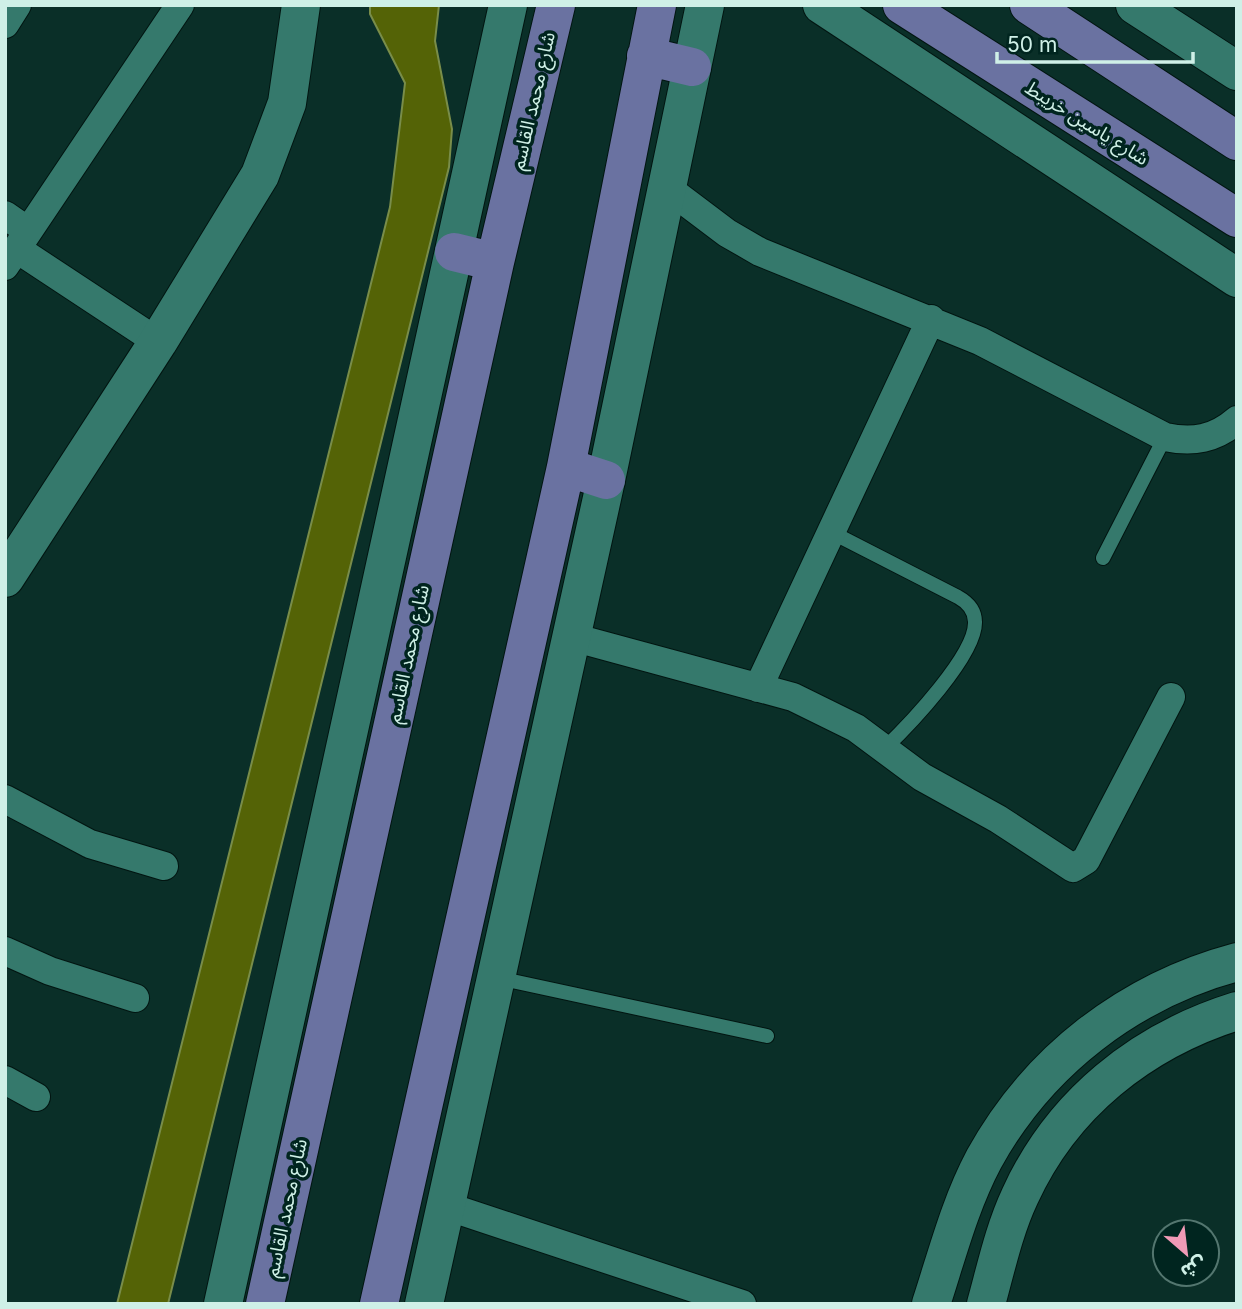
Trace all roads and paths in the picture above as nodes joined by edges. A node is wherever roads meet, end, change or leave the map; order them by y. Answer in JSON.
{"nodes":[{"id":1,"x":17,"y":5,"type":"edge"},
{"id":2,"x":180,"y":5,"type":"edge"},
{"id":3,"x":302,"y":5,"type":"edge"},
{"id":4,"x":508,"y":5,"type":"edge"},
{"id":5,"x":556,"y":5,"type":"edge"},
{"id":6,"x":657,"y":5,"type":"edge"},
{"id":7,"x":705,"y":5,"type":"edge"},
{"id":8,"x":822,"y":5,"type":"edge"},
{"id":9,"x":902,"y":5,"type":"edge"},
{"id":10,"x":1029,"y":5,"type":"edge"},
{"id":11,"x":1135,"y":5,"type":"edge"},
{"id":12,"x":5,"y":24,"type":"edge"},
{"id":13,"x":646,"y":56,"type":"junction"},
{"id":14,"x":692,"y":67,"type":"junction"},
{"id":15,"x":1237,"y":71,"type":"edge"},
{"id":16,"x":1237,"y":141,"type":"edge"},
{"id":17,"x":666,"y":187,"type":"junction"},
{"id":18,"x":5,"y":215,"type":"edge"},
{"id":19,"x":1237,"y":218,"type":"edge"},
{"id":20,"x":17,"y":249,"type":"edge"},
{"id":21,"x":454,"y":252,"type":"junction"},
{"id":22,"x":495,"y":262,"type":"junction"},
{"id":23,"x":1237,"y":278,"type":"edge"},
{"id":24,"x":931,"y":319,"type":"junction"},
{"id":25,"x":158,"y":342,"type":"junction"},
{"id":26,"x":1237,"y":420,"type":"edge"},
{"id":27,"x":1165,"y":437,"type":"junction"},
{"id":28,"x":565,"y":467,"type":"junction"},
{"id":29,"x":606,"y":480,"type":"junction"},
{"id":30,"x":831,"y":532,"type":"junction"},
{"id":31,"x":1103,"y":558,"type":"dead end"},
{"id":32,"x":5,"y":578,"type":"edge"},
{"id":33,"x":572,"y":637,"type":"junction"},
{"id":34,"x":758,"y":688,"type":"junction"},
{"id":35,"x":1171,"y":697,"type":"dead end"},
{"id":36,"x":885,"y":748,"type":"junction"},
{"id":37,"x":5,"y":799,"type":"edge"},
{"id":38,"x":164,"y":866,"type":"dead end"},
{"id":39,"x":5,"y":951,"type":"edge"},
{"id":40,"x":1237,"y":962,"type":"edge"},
{"id":41,"x":496,"y":978,"type":"junction"},
{"id":42,"x":135,"y":998,"type":"dead end"},
{"id":43,"x":1237,"y":1011,"type":"edge"},
{"id":44,"x":767,"y":1036,"type":"dead end"},
{"id":45,"x":5,"y":1080,"type":"edge"},
{"id":46,"x":36,"y":1097,"type":"dead end"},
{"id":47,"x":446,"y":1206,"type":"junction"},
{"id":48,"x":223,"y":1304,"type":"edge"},
{"id":49,"x":265,"y":1304,"type":"edge"},
{"id":50,"x":379,"y":1304,"type":"edge"},
{"id":51,"x":424,"y":1304,"type":"edge"},
{"id":52,"x":742,"y":1304,"type":"edge"},
{"id":53,"x":931,"y":1304,"type":"edge"},
{"id":54,"x":986,"y":1304,"type":"edge"}],
"edges":[{"from":1,"to":12,"type":"street"},
{"from":2,"to":20,"type":"street"},
{"from":3,"to":25,"type":"main road"},
{"from":4,"to":21,"type":"main road"},
{"from":5,"to":22,"type":"main road","name":"شارع محمد القاسم"},
{"from":6,"to":13,"type":"main road"},
{"from":7,"to":14,"type":"main road"},
{"from":8,"to":23,"type":"main road"},
{"from":9,"to":19,"type":"main road","name":"شارع ياسين خريبط"},
{"from":10,"to":16,"type":"main road"},
{"from":11,"to":15,"type":"main road"},
{"from":13,"to":14,"type":"main road"},
{"from":13,"to":28,"type":"main road"},
{"from":14,"to":17,"type":"main road"},
{"from":17,"to":24,"type":"street"},
{"from":17,"to":29,"type":"main road"},
{"from":18,"to":20,"type":"street"},
{"from":20,"to":25,"type":"street"},
{"from":21,"to":22,"type":"main road"},
{"from":21,"to":48,"type":"main road"},
{"from":22,"to":49,"type":"main road","name":"شارع محمد القاسم"},
{"from":24,"to":27,"type":"street"},
{"from":24,"to":30,"type":"street"},
{"from":25,"to":32,"type":"main road"},
{"from":26,"to":27,"type":"street"},
{"from":27,"to":31,"type":"lane"},
{"from":28,"to":29,"type":"main road"},
{"from":28,"to":50,"type":"main road"},
{"from":29,"to":33,"type":"main road"},
{"from":30,"to":34,"type":"street"},
{"from":30,"to":36,"type":"lane"},
{"from":33,"to":34,"type":"street"},
{"from":33,"to":41,"type":"main road"},
{"from":34,"to":36,"type":"street"},
{"from":35,"to":36,"type":"street"},
{"from":37,"to":38,"type":"street"},
{"from":39,"to":42,"type":"street"},
{"from":40,"to":53,"type":"main road"},
{"from":41,"to":44,"type":"lane"},
{"from":41,"to":47,"type":"main road"},
{"from":43,"to":54,"type":"main road"},
{"from":45,"to":46,"type":"street"},
{"from":47,"to":51,"type":"main road"},
{"from":47,"to":52,"type":"street"}]}
